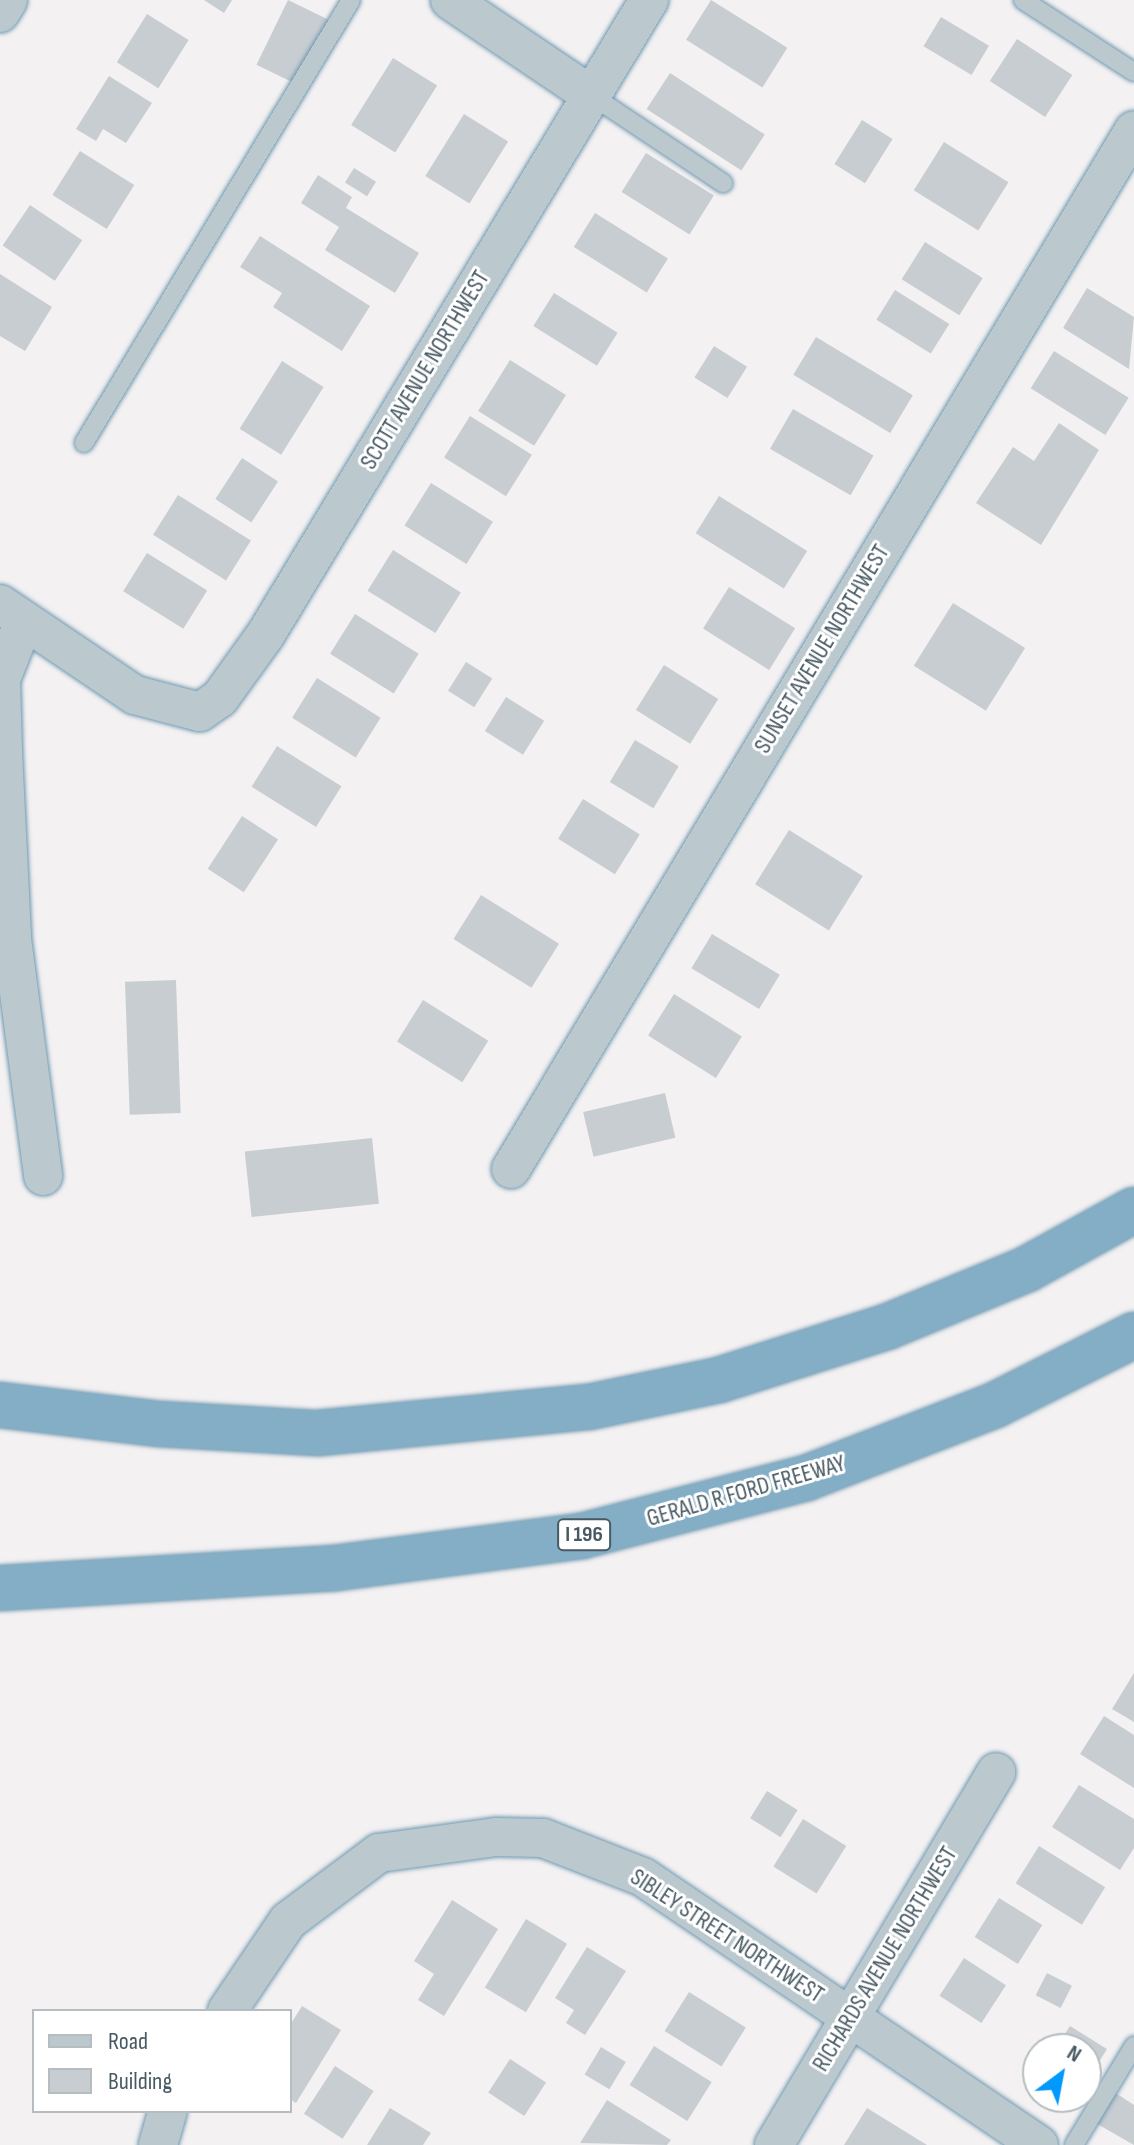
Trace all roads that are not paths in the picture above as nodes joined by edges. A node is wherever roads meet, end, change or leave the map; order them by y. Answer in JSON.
{"nodes":[{"id":1,"x":8,"y":0,"type":"edge"},
{"id":2,"x":351,"y":0,"type":"edge"},
{"id":3,"x":450,"y":0,"type":"edge"},
{"id":4,"x":649,"y":0,"type":"edge"},
{"id":5,"x":1023,"y":0,"type":"edge"},
{"id":6,"x":0,"y":13,"type":"edge"},
{"id":7,"x":1134,"y":72,"type":"edge"},
{"id":8,"x":591,"y":95,"type":"junction"},
{"id":9,"x":1134,"y":130,"type":"edge"},
{"id":10,"x":723,"y":183,"type":"dead end"},
{"id":11,"x":84,"y":443,"type":"dead end"},
{"id":12,"x":12,"y":613,"type":"edge"},
{"id":13,"x":511,"y":1169,"type":"dead end"},
{"id":14,"x":43,"y":1176,"type":"dead end"},
{"id":15,"x":1134,"y":1210,"type":"edge"},
{"id":16,"x":1134,"y":1335,"type":"edge"},
{"id":17,"x":0,"y":1405,"type":"edge"},
{"id":18,"x":0,"y":1588,"type":"edge"},
{"id":19,"x":996,"y":1772,"type":"dead end"},
{"id":20,"x":228,"y":2009,"type":"edge"},
{"id":21,"x":851,"y":2017,"type":"junction"},
{"id":22,"x":1134,"y":2046,"type":"edge"},
{"id":23,"x":167,"y":2113,"type":"edge"},
{"id":24,"x":158,"y":2145,"type":"edge"},
{"id":25,"x":774,"y":2145,"type":"edge"},
{"id":26,"x":1039,"y":2145,"type":"edge"},
{"id":27,"x":1074,"y":2145,"type":"edge"}],
"edges":[{"from":1,"to":6,"type":"street"},
{"from":2,"to":11,"type":"lane"},
{"from":3,"to":8,"type":"street"},
{"from":4,"to":8,"type":"street","name":"SCOTT AVENUE NORTHWEST"},
{"from":5,"to":7,"type":"lane"},
{"from":8,"to":10,"type":"lane"},
{"from":8,"to":12,"type":"street","name":"SCOTT AVENUE NORTHWEST"},
{"from":9,"to":13,"type":"street","name":"SUNSET AVENUE NORTHWEST"},
{"from":12,"to":14,"type":"street"},
{"from":15,"to":17,"type":"highway"},
{"from":16,"to":18,"type":"highway","name":"GERALD R FORD FREEWAY","number":"I 196"},
{"from":19,"to":21,"type":"street","name":"RICHARDS AVENUE NORTHWEST"},
{"from":20,"to":21,"type":"street","name":"SIBLEY STREET NORTHWEST"},
{"from":21,"to":25,"type":"street","name":"RICHARDS AVENUE NORTHWEST"},
{"from":21,"to":26,"type":"street","name":"SIBLEY STREET NORTHWEST"},
{"from":22,"to":27,"type":"lane"},
{"from":23,"to":24,"type":"street"}]}
